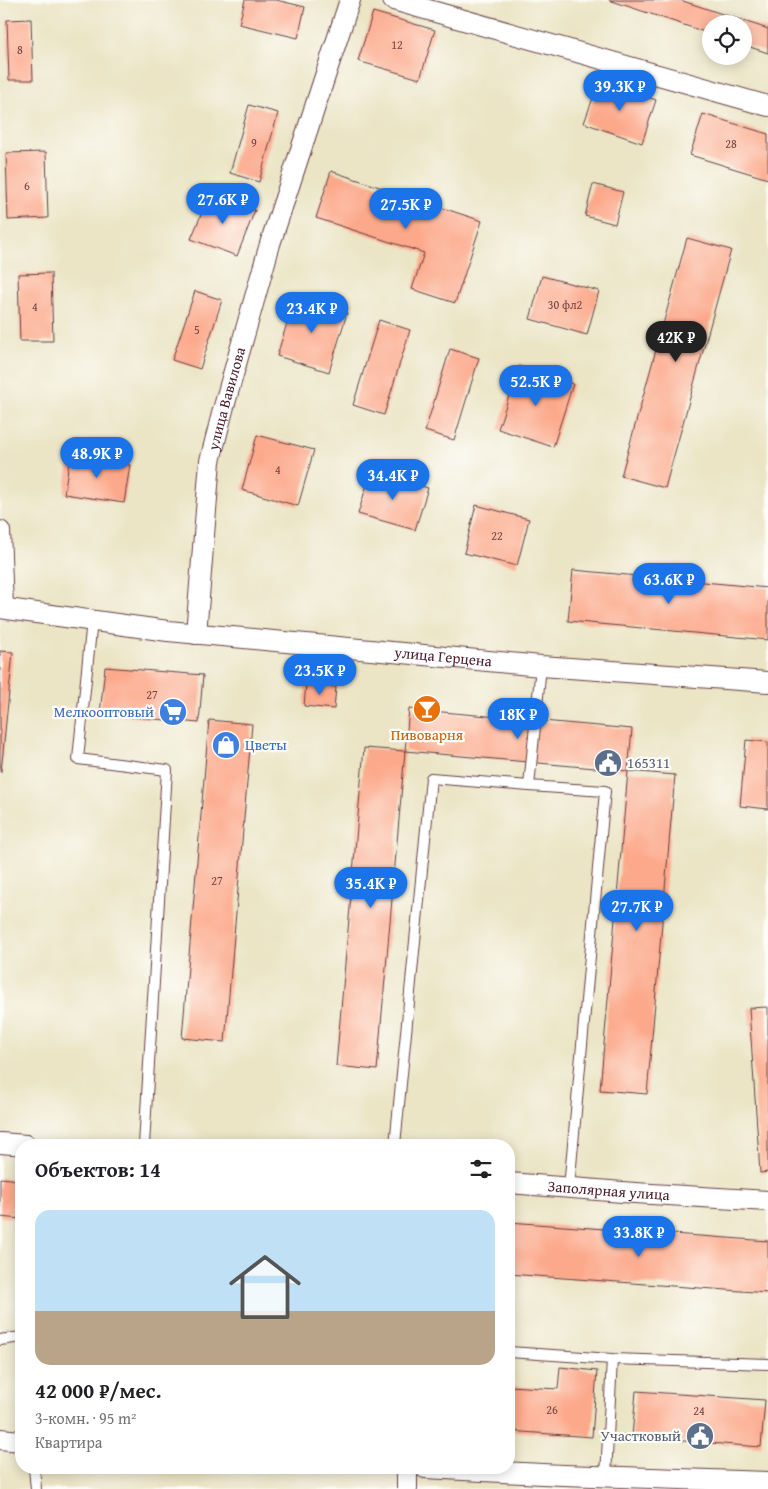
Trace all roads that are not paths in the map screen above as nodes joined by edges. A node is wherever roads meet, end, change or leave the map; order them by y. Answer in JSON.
{"nodes":[{"id":1,"x":350,"y":0,"type":"edge"},
{"id":2,"x":393,"y":0,"type":"edge"},
{"id":3,"x":768,"y":106,"type":"edge"},
{"id":4,"x":0,"y":531,"type":"edge"},
{"id":5,"x":2,"y":608,"type":"edge"},
{"id":6,"x":92,"y":620,"type":"junction"},
{"id":7,"x":196,"y":634,"type":"junction"},
{"id":8,"x":541,"y":666,"type":"junction"},
{"id":9,"x":768,"y":682,"type":"edge"},
{"id":10,"x":529,"y":786,"type":"junction"},
{"id":11,"x":144,"y":1139,"type":"edge"},
{"id":12,"x":396,"y":1139,"type":"edge"},
{"id":13,"x":0,"y":1143,"type":"edge"},
{"id":14,"x":15,"y":1144,"type":"edge"},
{"id":15,"x":515,"y":1183,"type":"edge"},
{"id":16,"x":569,"y":1188,"type":"junction"},
{"id":17,"x":768,"y":1201,"type":"edge"},
{"id":18,"x":15,"y":1338,"type":"edge"},
{"id":19,"x":0,"y":1340,"type":"edge"},
{"id":20,"x":515,"y":1352,"type":"edge"},
{"id":21,"x":612,"y":1359,"type":"junction"},
{"id":22,"x":768,"y":1364,"type":"edge"},
{"id":23,"x":0,"y":1439,"type":"edge"},
{"id":24,"x":15,"y":1440,"type":"edge"},
{"id":25,"x":515,"y":1472,"type":"edge"},
{"id":26,"x":35,"y":1474,"type":"edge"},
{"id":27,"x":407,"y":1474,"type":"edge"},
{"id":28,"x":606,"y":1476,"type":"junction"},
{"id":29,"x":768,"y":1482,"type":"edge"},
{"id":30,"x":36,"y":1489,"type":"edge"},
{"id":31,"x":406,"y":1489,"type":"edge"}],
"edges":[{"from":1,"to":7,"type":"street","name":"улица Вавилова"},
{"from":2,"to":3,"type":"street"},
{"from":4,"to":5,"type":"street"},
{"from":5,"to":6,"type":"street","name":"улица Герцена"},
{"from":6,"to":7,"type":"street","name":"улица Герцена"},
{"from":6,"to":11,"type":"lane"},
{"from":7,"to":8,"type":"street","name":"улица Герцена"},
{"from":8,"to":9,"type":"street","name":"улица Герцена"},
{"from":8,"to":10,"type":"lane"},
{"from":10,"to":12,"type":"lane"},
{"from":10,"to":16,"type":"lane"},
{"from":13,"to":14,"type":"street"},
{"from":15,"to":16,"type":"street","name":"Заполярная улица"},
{"from":16,"to":17,"type":"street","name":"Заполярная улица"},
{"from":18,"to":19,"type":"lane"},
{"from":20,"to":21,"type":"lane"},
{"from":21,"to":22,"type":"lane"},
{"from":21,"to":28,"type":"lane"},
{"from":23,"to":24,"type":"street"},
{"from":25,"to":28,"type":"street"},
{"from":26,"to":30,"type":"lane"},
{"from":27,"to":31,"type":"street"},
{"from":28,"to":29,"type":"street"}]}
